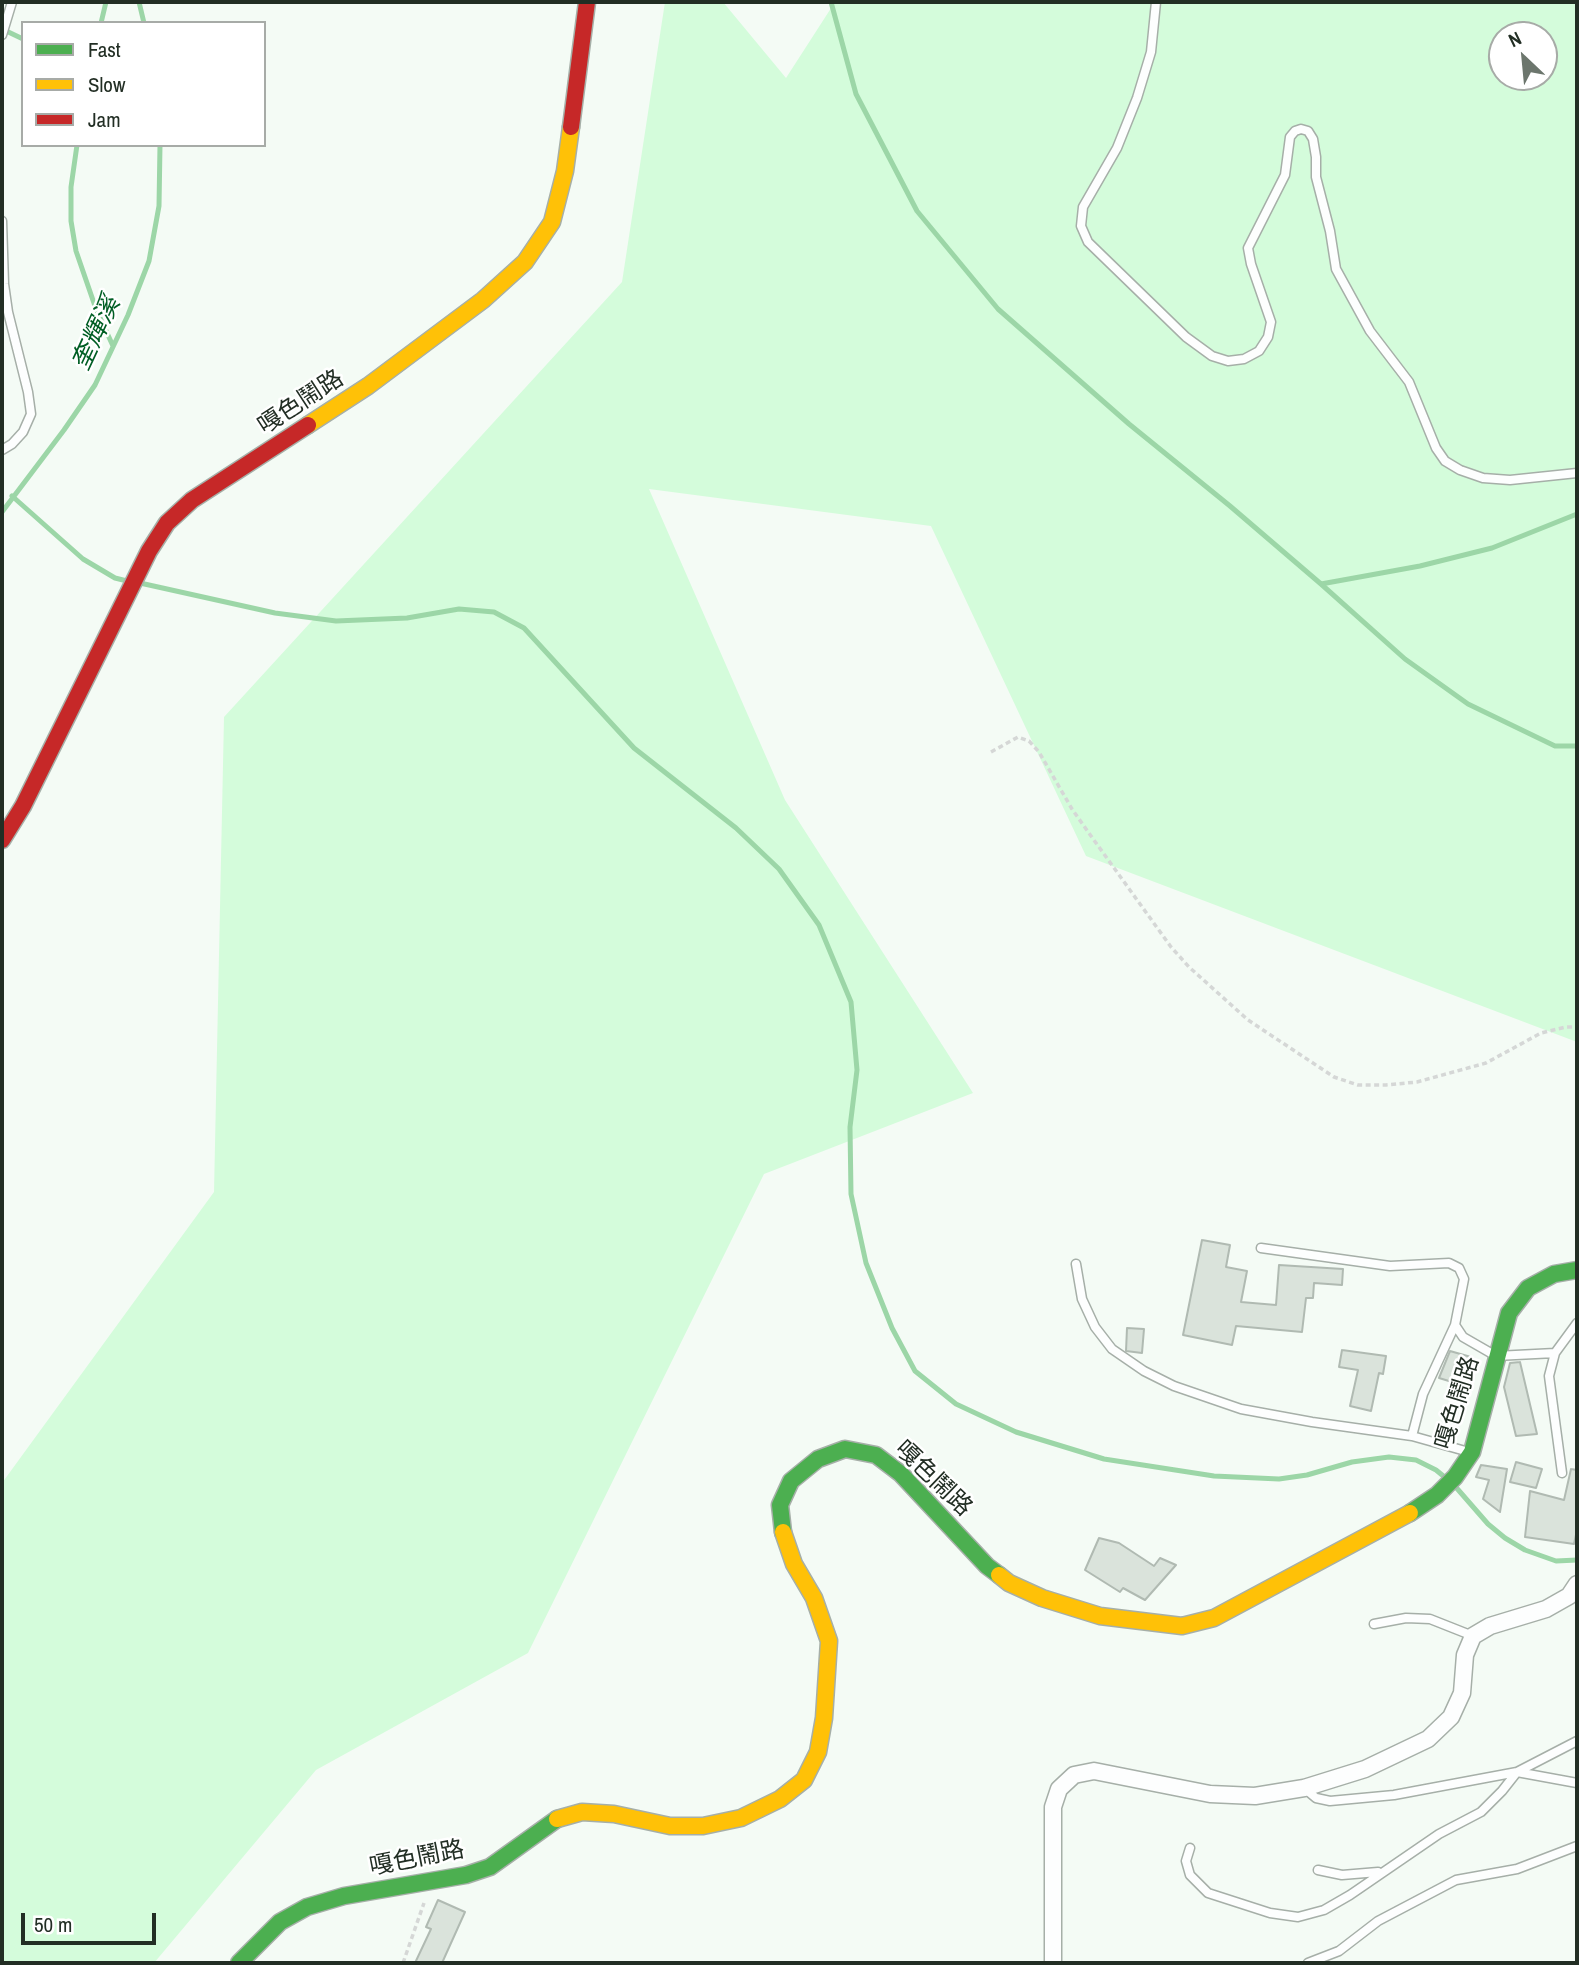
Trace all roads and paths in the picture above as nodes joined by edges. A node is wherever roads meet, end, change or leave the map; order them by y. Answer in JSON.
{"nodes":[{"id":1,"x":12,"y":2,"type":"edge"},
{"id":2,"x":587,"y":2,"type":"edge"},
{"id":3,"x":1156,"y":2,"type":"edge"},
{"id":4,"x":2,"y":35,"type":"edge"},
{"id":5,"x":2,"y":221,"type":"edge"},
{"id":6,"x":2,"y":450,"type":"edge"},
{"id":7,"x":1577,"y":473,"type":"edge"},
{"id":8,"x":991,"y":752,"type":"dead end"},
{"id":9,"x":2,"y":840,"type":"edge"},
{"id":10,"x":1577,"y":1027,"type":"edge"},
{"id":11,"x":1261,"y":1248,"type":"dead end"},
{"id":12,"x":1076,"y":1264,"type":"dead end"},
{"id":13,"x":1577,"y":1270,"type":"edge"},
{"id":14,"x":1577,"y":1322,"type":"edge"},
{"id":15,"x":1455,"y":1325,"type":"junction"},
{"id":16,"x":1555,"y":1353,"type":"junction"},
{"id":17,"x":1496,"y":1356,"type":"junction"},
{"id":18,"x":1412,"y":1436,"type":"junction"},
{"id":19,"x":1472,"y":1452,"type":"junction"},
{"id":20,"x":1562,"y":1473,"type":"dead end"},
{"id":21,"x":1577,"y":1584,"type":"edge"},
{"id":22,"x":1374,"y":1623,"type":"dead end"},
{"id":23,"x":1472,"y":1636,"type":"junction"},
{"id":24,"x":1577,"y":1741,"type":"edge"},
{"id":25,"x":1517,"y":1772,"type":"junction"},
{"id":26,"x":1577,"y":1783,"type":"edge"},
{"id":27,"x":1304,"y":1788,"type":"junction"},
{"id":28,"x":1577,"y":1846,"type":"edge"},
{"id":29,"x":1190,"y":1848,"type":"dead end"},
{"id":30,"x":1318,"y":1870,"type":"dead end"},
{"id":31,"x":1381,"y":1872,"type":"junction"},
{"id":32,"x":433,"y":1882,"type":"junction"},
{"id":33,"x":239,"y":1963,"type":"edge"},
{"id":34,"x":403,"y":1963,"type":"edge"},
{"id":35,"x":1053,"y":1963,"type":"edge"},
{"id":36,"x":1308,"y":1963,"type":"edge"}],
"edges":[{"from":1,"to":4,"type":"lane"},
{"from":2,"to":9,"type":"street","name":"嘎色鬧路"},
{"from":3,"to":7,"type":"lane"},
{"from":5,"to":6,"type":"lane"},
{"from":8,"to":10,"type":"path"},
{"from":11,"to":15,"type":"lane"},
{"from":12,"to":18,"type":"lane"},
{"from":13,"to":17,"type":"street","name":"嘎色鬧路"},
{"from":14,"to":16,"type":"lane"},
{"from":15,"to":17,"type":"lane"},
{"from":15,"to":18,"type":"lane"},
{"from":16,"to":17,"type":"lane"},
{"from":16,"to":20,"type":"lane"},
{"from":17,"to":19,"type":"street","name":"嘎色鬧路"},
{"from":18,"to":19,"type":"lane"},
{"from":19,"to":32,"type":"street","name":"嘎色鬧路"},
{"from":21,"to":23,"type":"street"},
{"from":22,"to":23,"type":"lane"},
{"from":23,"to":27,"type":"street"},
{"from":24,"to":25,"type":"lane"},
{"from":25,"to":26,"type":"lane"},
{"from":25,"to":27,"type":"lane"},
{"from":25,"to":31,"type":"lane"},
{"from":27,"to":35,"type":"street"},
{"from":28,"to":36,"type":"lane"},
{"from":29,"to":31,"type":"lane"},
{"from":30,"to":31,"type":"lane"},
{"from":32,"to":33,"type":"street","name":"嘎色鬧路"},
{"from":32,"to":34,"type":"path"}]}
